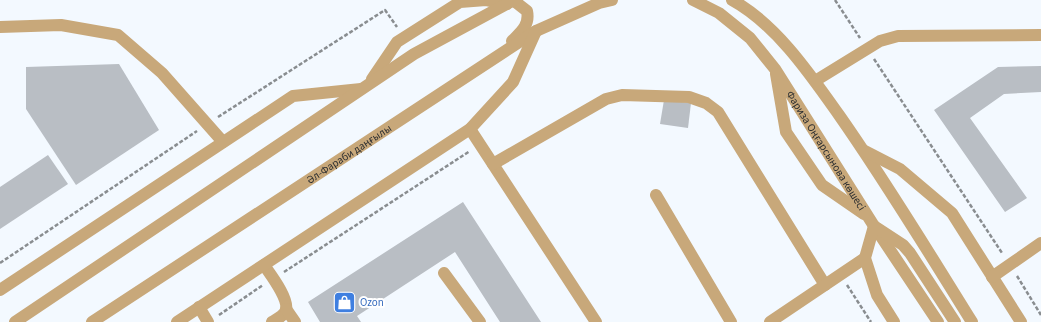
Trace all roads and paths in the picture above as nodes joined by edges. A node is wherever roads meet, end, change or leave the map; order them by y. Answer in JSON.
{"nodes":[{"id":1,"x":612,"y":0,"type":"edge"},
{"id":2,"x":693,"y":0,"type":"edge"},
{"id":3,"x":732,"y":0,"type":"edge"},
{"id":4,"x":835,"y":0,"type":"edge"},
{"id":5,"x":511,"y":1,"type":"edge"},
{"id":6,"x":0,"y":26,"type":"edge"},
{"id":7,"x":536,"y":31,"type":"junction"},
{"id":8,"x":1041,"y":35,"type":"edge"},
{"id":9,"x":868,"y":49,"type":"junction"},
{"id":10,"x":488,"y":61,"type":"junction"},
{"id":11,"x":776,"y":69,"type":"junction"},
{"id":12,"x":815,"y":81,"type":"junction"},
{"id":13,"x":365,"y":87,"type":"junction"},
{"id":14,"x":470,"y":129,"type":"junction"},
{"id":15,"x":223,"y":142,"type":"junction"},
{"id":16,"x":480,"y":145,"type":"junction"},
{"id":17,"x":864,"y":151,"type":"junction"},
{"id":18,"x":493,"y":164,"type":"junction"},
{"id":19,"x":656,"y":195,"type":"dead end"},
{"id":20,"x":872,"y":222,"type":"junction"},
{"id":21,"x":1041,"y":243,"type":"edge"},
{"id":22,"x":865,"y":258,"type":"junction"},
{"id":23,"x":1010,"y":264,"type":"junction"},
{"id":24,"x":264,"y":265,"type":"junction"},
{"id":25,"x":444,"y":273,"type":"dead end"},
{"id":26,"x":841,"y":275,"type":"junction"},
{"id":27,"x":992,"y":277,"type":"junction"},
{"id":28,"x":273,"y":279,"type":"junction"},
{"id":29,"x":825,"y":285,"type":"junction"},
{"id":30,"x":0,"y":290,"type":"edge"},
{"id":31,"x":199,"y":308,"type":"junction"},
{"id":32,"x":286,"y":309,"type":"junction"},
{"id":33,"x":1041,"y":315,"type":"edge"},
{"id":34,"x":212,"y":320,"type":"edge"},
{"id":35,"x":15,"y":322,"type":"edge"},
{"id":36,"x":92,"y":322,"type":"edge"},
{"id":37,"x":177,"y":322,"type":"edge"},
{"id":38,"x":272,"y":322,"type":"edge"},
{"id":39,"x":295,"y":322,"type":"edge"},
{"id":40,"x":480,"y":322,"type":"edge"},
{"id":41,"x":596,"y":322,"type":"edge"},
{"id":42,"x":731,"y":322,"type":"edge"},
{"id":43,"x":770,"y":322,"type":"edge"},
{"id":44,"x":871,"y":322,"type":"edge"},
{"id":45,"x":894,"y":322,"type":"edge"},
{"id":46,"x":938,"y":322,"type":"edge"},
{"id":47,"x":955,"y":322,"type":"edge"},
{"id":48,"x":972,"y":322,"type":"edge"},
{"id":49,"x":1021,"y":322,"type":"edge"}],
"edges":[{"from":1,"to":7,"type":"street","name":"Әл-Фараби даңғылы"},
{"from":2,"to":11,"type":"street","name":"Фариза Оңғарсынова көшесі"},
{"from":3,"to":12,"type":"street"},
{"from":4,"to":9,"type":"path"},
{"from":5,"to":10,"type":"street"},
{"from":5,"to":13,"type":"street"},
{"from":5,"to":13,"type":"street"},
{"from":6,"to":15,"type":"street"},
{"from":7,"to":10,"type":"street","name":"Әл-Фараби даңғылы"},
{"from":7,"to":14,"type":"street"},
{"from":8,"to":9,"type":"street"},
{"from":9,"to":12,"type":"street"},
{"from":9,"to":23,"type":"path"},
{"from":10,"to":36,"type":"street","name":"Әл-Фараби даңғылы"},
{"from":11,"to":20,"type":"street","name":"Фариза Оңғарсынова көшесі"},
{"from":11,"to":20,"type":"street"},
{"from":12,"to":17,"type":"street"},
{"from":13,"to":15,"type":"street"},
{"from":13,"to":35,"type":"street"},
{"from":14,"to":16,"type":"street"},
{"from":14,"to":24,"type":"street"},
{"from":15,"to":30,"type":"street"},
{"from":16,"to":18,"type":"street"},
{"from":16,"to":28,"type":"path"},
{"from":17,"to":27,"type":"street"},
{"from":17,"to":48,"type":"street"},
{"from":18,"to":29,"type":"street"},
{"from":18,"to":41,"type":"street"},
{"from":19,"to":42,"type":"street"},
{"from":20,"to":22,"type":"street"},
{"from":20,"to":46,"type":"street","name":"Фариза Оңғарсынова көшесі"},
{"from":20,"to":47,"type":"street"},
{"from":21,"to":23,"type":"street"},
{"from":22,"to":26,"type":"street"},
{"from":22,"to":45,"type":"street"},
{"from":23,"to":27,"type":"street"},
{"from":23,"to":33,"type":"path"},
{"from":24,"to":28,"type":"street"},
{"from":24,"to":31,"type":"street"},
{"from":25,"to":40,"type":"street"},
{"from":26,"to":29,"type":"street"},
{"from":26,"to":44,"type":"path"},
{"from":27,"to":49,"type":"street"},
{"from":28,"to":32,"type":"street"},
{"from":28,"to":34,"type":"path"},
{"from":29,"to":43,"type":"street"},
{"from":31,"to":34,"type":"street"},
{"from":31,"to":37,"type":"street"},
{"from":32,"to":38,"type":"street"},
{"from":32,"to":39,"type":"street"}]}
